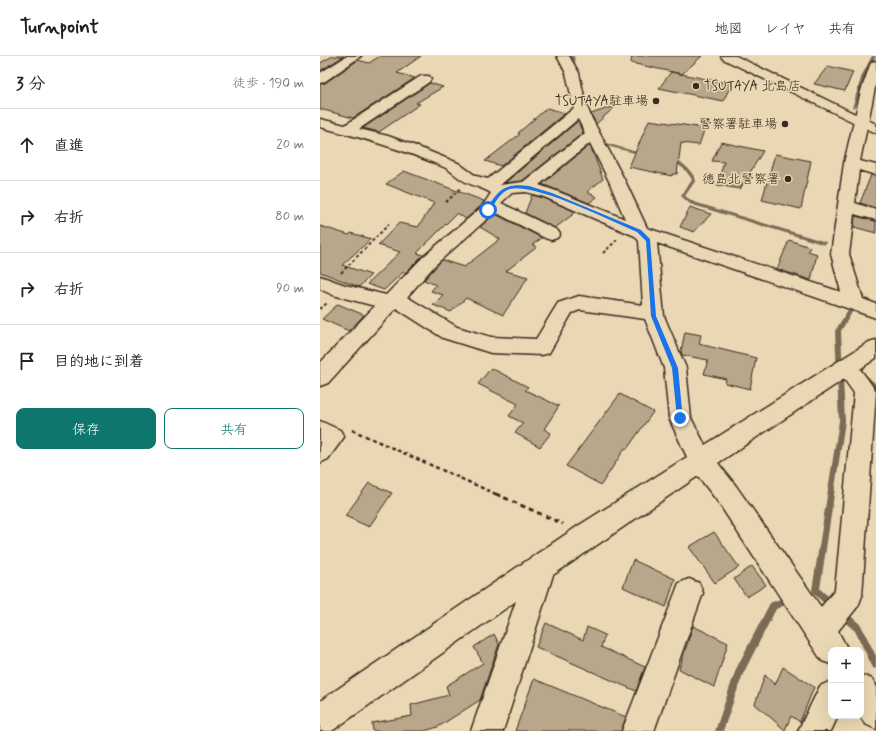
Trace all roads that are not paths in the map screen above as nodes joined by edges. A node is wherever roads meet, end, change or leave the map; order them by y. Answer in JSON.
{"nodes":[{"id":1,"x":355,"y":56,"type":"edge"},
{"id":2,"x":563,"y":56,"type":"edge"},
{"id":3,"x":727,"y":56,"type":"edge"},
{"id":4,"x":876,"y":65,"type":"edge"},
{"id":5,"x":320,"y":79,"type":"edge"},
{"id":6,"x":425,"y":79,"type":"dead end"},
{"id":7,"x":872,"y":90,"type":"edge"},
{"id":8,"x":581,"y":109,"type":"junction"},
{"id":9,"x":860,"y":122,"type":"junction"},
{"id":10,"x":321,"y":124,"type":"edge"},
{"id":11,"x":876,"y":129,"type":"edge"},
{"id":12,"x":347,"y":130,"type":"junction"},
{"id":13,"x":592,"y":134,"type":"junction"},
{"id":14,"x":852,"y":163,"type":"junction"},
{"id":15,"x":876,"y":170,"type":"edge"},
{"id":16,"x":527,"y":187,"type":"junction"},
{"id":17,"x":495,"y":194,"type":"junction"},
{"id":18,"x":847,"y":206,"type":"junction"},
{"id":19,"x":876,"y":215,"type":"edge"},
{"id":20,"x":639,"y":231,"type":"junction"},
{"id":21,"x":551,"y":234,"type":"dead end"},
{"id":22,"x":325,"y":283,"type":"edge"},
{"id":23,"x":392,"y":301,"type":"junction"},
{"id":24,"x":854,"y":303,"type":"junction"},
{"id":25,"x":876,"y":311,"type":"edge"},
{"id":26,"x":653,"y":313,"type":"junction"},
{"id":27,"x":876,"y":348,"type":"edge"},
{"id":28,"x":840,"y":371,"type":"junction"},
{"id":29,"x":320,"y":377,"type":"edge"},
{"id":30,"x":701,"y":461,"type":"junction"},
{"id":31,"x":542,"y":566,"type":"junction"},
{"id":32,"x":689,"y":593,"type":"dead end"},
{"id":33,"x":826,"y":640,"type":"edge"},
{"id":34,"x":864,"y":695,"type":"edge"},
{"id":35,"x":828,"y":704,"type":"edge"},
{"id":36,"x":876,"y":713,"type":"edge"},
{"id":37,"x":320,"y":720,"type":"edge"},
{"id":38,"x":487,"y":731,"type":"edge"},
{"id":39,"x":638,"y":731,"type":"edge"},
{"id":40,"x":814,"y":731,"type":"edge"}],
"edges":[{"from":1,"to":5,"type":"street"},
{"from":2,"to":8,"type":"street"},
{"from":3,"to":9,"type":"street"},
{"from":4,"to":7,"type":"street"},
{"from":6,"to":12,"type":"street"},
{"from":7,"to":9,"type":"street"},
{"from":8,"to":13,"type":"street"},
{"from":8,"to":17,"type":"street"},
{"from":9,"to":11,"type":"street"},
{"from":9,"to":14,"type":"street"},
{"from":10,"to":12,"type":"street"},
{"from":12,"to":17,"type":"street"},
{"from":13,"to":16,"type":"street"},
{"from":13,"to":20,"type":"street"},
{"from":14,"to":15,"type":"street"},
{"from":14,"to":18,"type":"street"},
{"from":16,"to":17,"type":"street"},
{"from":16,"to":20,"type":"street"},
{"from":17,"to":21,"type":"street"},
{"from":17,"to":23,"type":"street"},
{"from":18,"to":19,"type":"street"},
{"from":18,"to":24,"type":"street"},
{"from":20,"to":24,"type":"street"},
{"from":20,"to":26,"type":"street"},
{"from":22,"to":23,"type":"street"},
{"from":23,"to":26,"type":"street"},
{"from":23,"to":29,"type":"street"},
{"from":24,"to":25,"type":"street"},
{"from":26,"to":30,"type":"street"},
{"from":27,"to":28,"type":"street"},
{"from":28,"to":30,"type":"street"},
{"from":28,"to":33,"type":"street"},
{"from":30,"to":31,"type":"street"},
{"from":30,"to":33,"type":"street"},
{"from":31,"to":37,"type":"street"},
{"from":31,"to":38,"type":"street"},
{"from":32,"to":39,"type":"street"},
{"from":34,"to":36,"type":"street"},
{"from":35,"to":40,"type":"street"}]}
